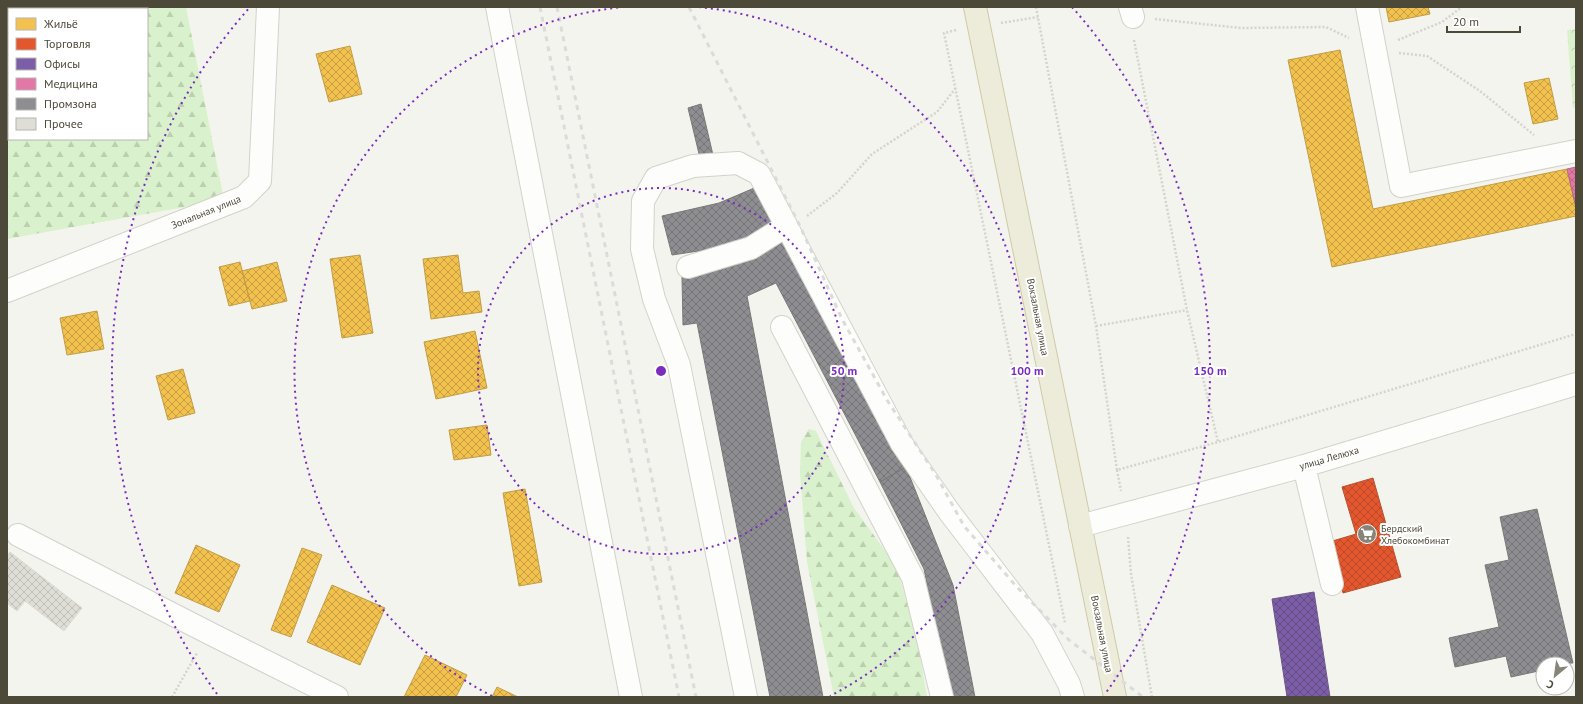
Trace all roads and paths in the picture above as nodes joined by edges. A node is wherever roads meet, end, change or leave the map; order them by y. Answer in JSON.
{"nodes":[{"id":1,"x":268,"y":7,"type":"edge"},
{"id":2,"x":497,"y":7,"type":"edge"},
{"id":3,"x":1036,"y":7,"type":"edge"},
{"id":4,"x":1367,"y":7,"type":"edge"},
{"id":5,"x":1462,"y":7,"type":"edge"},
{"id":6,"x":1132,"y":12,"type":"edge"},
{"id":7,"x":977,"y":17,"type":"edge"},
{"id":8,"x":1038,"y":17,"type":"junction"},
{"id":9,"x":1375,"y":50,"type":"junction"},
{"id":10,"x":956,"y":88,"type":"junction"},
{"id":11,"x":1576,"y":151,"type":"edge"},
{"id":12,"x":806,"y":216,"type":"dead end"},
{"id":13,"x":786,"y":226,"type":"junction"},
{"id":14,"x":688,"y":267,"type":"dead end"},
{"id":15,"x":7,"y":291,"type":"edge"},
{"id":16,"x":1187,"y":310,"type":"junction"},
{"id":17,"x":1096,"y":326,"type":"junction"},
{"id":18,"x":782,"y":327,"type":"dead end"},
{"id":19,"x":1576,"y":334,"type":"edge"},
{"id":20,"x":1576,"y":384,"type":"edge"},
{"id":21,"x":1218,"y":442,"type":"junction"},
{"id":22,"x":1304,"y":466,"type":"junction"},
{"id":23,"x":1117,"y":470,"type":"junction"},
{"id":24,"x":1125,"y":514,"type":"junction"},
{"id":25,"x":1080,"y":526,"type":"junction"},
{"id":26,"x":18,"y":535,"type":"dead end"},
{"id":27,"x":1332,"y":584,"type":"dead end"},
{"id":28,"x":1066,"y":625,"type":"dead end"},
{"id":29,"x":208,"y":634,"type":"junction"},
{"id":30,"x":172,"y":697,"type":"edge"},
{"id":31,"x":337,"y":697,"type":"edge"},
{"id":32,"x":631,"y":697,"type":"edge"},
{"id":33,"x":746,"y":697,"type":"edge"},
{"id":34,"x":942,"y":697,"type":"edge"},
{"id":35,"x":1073,"y":697,"type":"edge"},
{"id":36,"x":1115,"y":697,"type":"edge"},
{"id":37,"x":1152,"y":697,"type":"edge"}],
"edges":[{"from":1,"to":15,"type":"street","name":"Зональная улица"},
{"from":2,"to":32,"type":"street"},
{"from":3,"to":8,"type":"path"},
{"from":4,"to":9,"type":"street"},
{"from":5,"to":9,"type":"path"},
{"from":6,"to":16,"type":"path"},
{"from":7,"to":8,"type":"path"},
{"from":7,"to":10,"type":"path"},
{"from":7,"to":25,"type":"highway","name":"Вокзальная улица"},
{"from":8,"to":17,"type":"path"},
{"from":9,"to":11,"type":"street"},
{"from":10,"to":12,"type":"path"},
{"from":10,"to":28,"type":"path"},
{"from":13,"to":14,"type":"street"},
{"from":13,"to":33,"type":"street"},
{"from":13,"to":35,"type":"street"},
{"from":16,"to":17,"type":"path"},
{"from":16,"to":21,"type":"path"},
{"from":17,"to":23,"type":"path"},
{"from":18,"to":34,"type":"street"},
{"from":19,"to":21,"type":"path"},
{"from":20,"to":22,"type":"street","name":"улица Лелюха"},
{"from":21,"to":23,"type":"path"},
{"from":22,"to":24,"type":"street","name":"улица Лелюха"},
{"from":22,"to":27,"type":"street"},
{"from":23,"to":24,"type":"path"},
{"from":24,"to":25,"type":"street","name":"улица Лелюха"},
{"from":24,"to":37,"type":"path"},
{"from":25,"to":36,"type":"highway","name":"Вокзальная улица"},
{"from":26,"to":29,"type":"street"},
{"from":29,"to":30,"type":"path"},
{"from":29,"to":31,"type":"street"}]}
